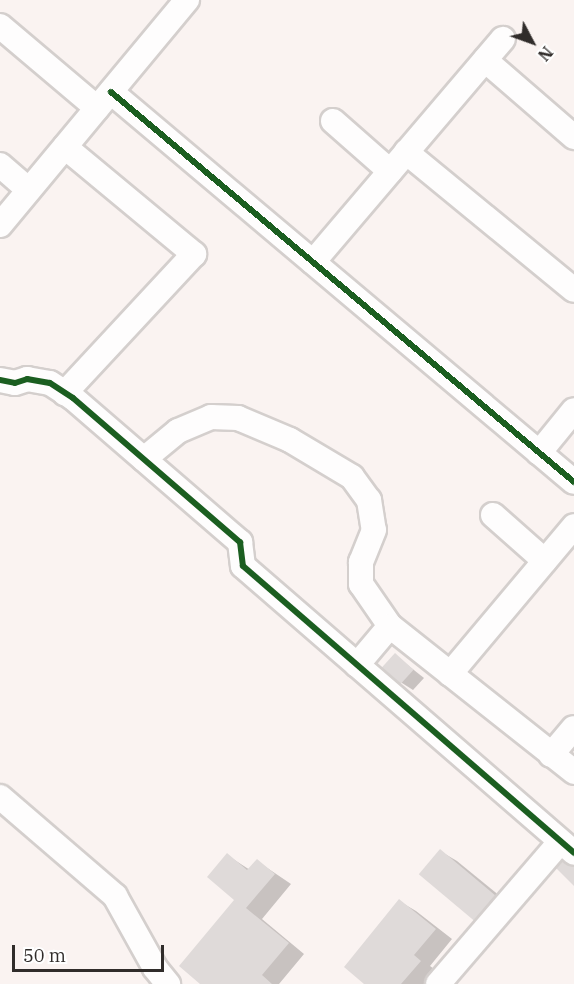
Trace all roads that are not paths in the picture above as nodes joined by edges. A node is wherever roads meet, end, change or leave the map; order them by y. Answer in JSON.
{"nodes":[{"id":1,"x":187,"y":0,"type":"edge"},
{"id":2,"x":0,"y":26,"type":"edge"},
{"id":3,"x":503,"y":39,"type":"dead end"},
{"id":4,"x":485,"y":60,"type":"junction"},
{"id":5,"x":104,"y":100,"type":"junction"},
{"id":6,"x":333,"y":121,"type":"dead end"},
{"id":7,"x":574,"y":137,"type":"edge"},
{"id":8,"x":64,"y":147,"type":"junction"},
{"id":9,"x":406,"y":152,"type":"junction"},
{"id":10,"x":0,"y":165,"type":"edge"},
{"id":11,"x":390,"y":171,"type":"junction"},
{"id":12,"x":30,"y":190,"type":"junction"},
{"id":13,"x":0,"y":225,"type":"edge"},
{"id":14,"x":313,"y":262,"type":"junction"},
{"id":15,"x":574,"y":290,"type":"edge"},
{"id":16,"x":0,"y":380,"type":"edge"},
{"id":17,"x":65,"y":393,"type":"junction"},
{"id":18,"x":574,"y":410,"type":"edge"},
{"id":19,"x":539,"y":453,"type":"junction"},
{"id":20,"x":144,"y":459,"type":"junction"},
{"id":21,"x":574,"y":482,"type":"edge"},
{"id":22,"x":493,"y":515,"type":"dead end"},
{"id":23,"x":574,"y":526,"type":"edge"},
{"id":24,"x":545,"y":561,"type":"junction"},
{"id":25,"x":390,"y":626,"type":"junction"},
{"id":26,"x":357,"y":666,"type":"junction"},
{"id":27,"x":450,"y":674,"type":"junction"},
{"id":28,"x":574,"y":728,"type":"edge"},
{"id":29,"x":551,"y":756,"type":"junction"},
{"id":30,"x":574,"y":772,"type":"edge"},
{"id":31,"x":0,"y":797,"type":"edge"},
{"id":32,"x":567,"y":848,"type":"edge"},
{"id":33,"x":168,"y":984,"type":"edge"},
{"id":34,"x":438,"y":984,"type":"edge"}],
"edges":[{"from":1,"to":5,"type":"street"},
{"from":2,"to":5,"type":"street"},
{"from":3,"to":4,"type":"street"},
{"from":4,"to":7,"type":"street"},
{"from":4,"to":9,"type":"street"},
{"from":5,"to":8,"type":"street"},
{"from":5,"to":14,"type":"street"},
{"from":6,"to":11,"type":"street"},
{"from":8,"to":12,"type":"street"},
{"from":8,"to":17,"type":"street"},
{"from":9,"to":11,"type":"street"},
{"from":9,"to":15,"type":"street"},
{"from":10,"to":12,"type":"street"},
{"from":11,"to":14,"type":"street"},
{"from":12,"to":13,"type":"street"},
{"from":14,"to":19,"type":"street"},
{"from":16,"to":17,"type":"street"},
{"from":17,"to":20,"type":"street"},
{"from":18,"to":19,"type":"street"},
{"from":19,"to":21,"type":"street"},
{"from":20,"to":25,"type":"street"},
{"from":20,"to":26,"type":"street"},
{"from":22,"to":24,"type":"street"},
{"from":23,"to":24,"type":"street"},
{"from":24,"to":27,"type":"street"},
{"from":25,"to":26,"type":"street"},
{"from":25,"to":27,"type":"street"},
{"from":26,"to":32,"type":"street"},
{"from":27,"to":29,"type":"street"},
{"from":28,"to":29,"type":"street"},
{"from":29,"to":30,"type":"street"},
{"from":31,"to":33,"type":"street"},
{"from":32,"to":34,"type":"street"}]}
